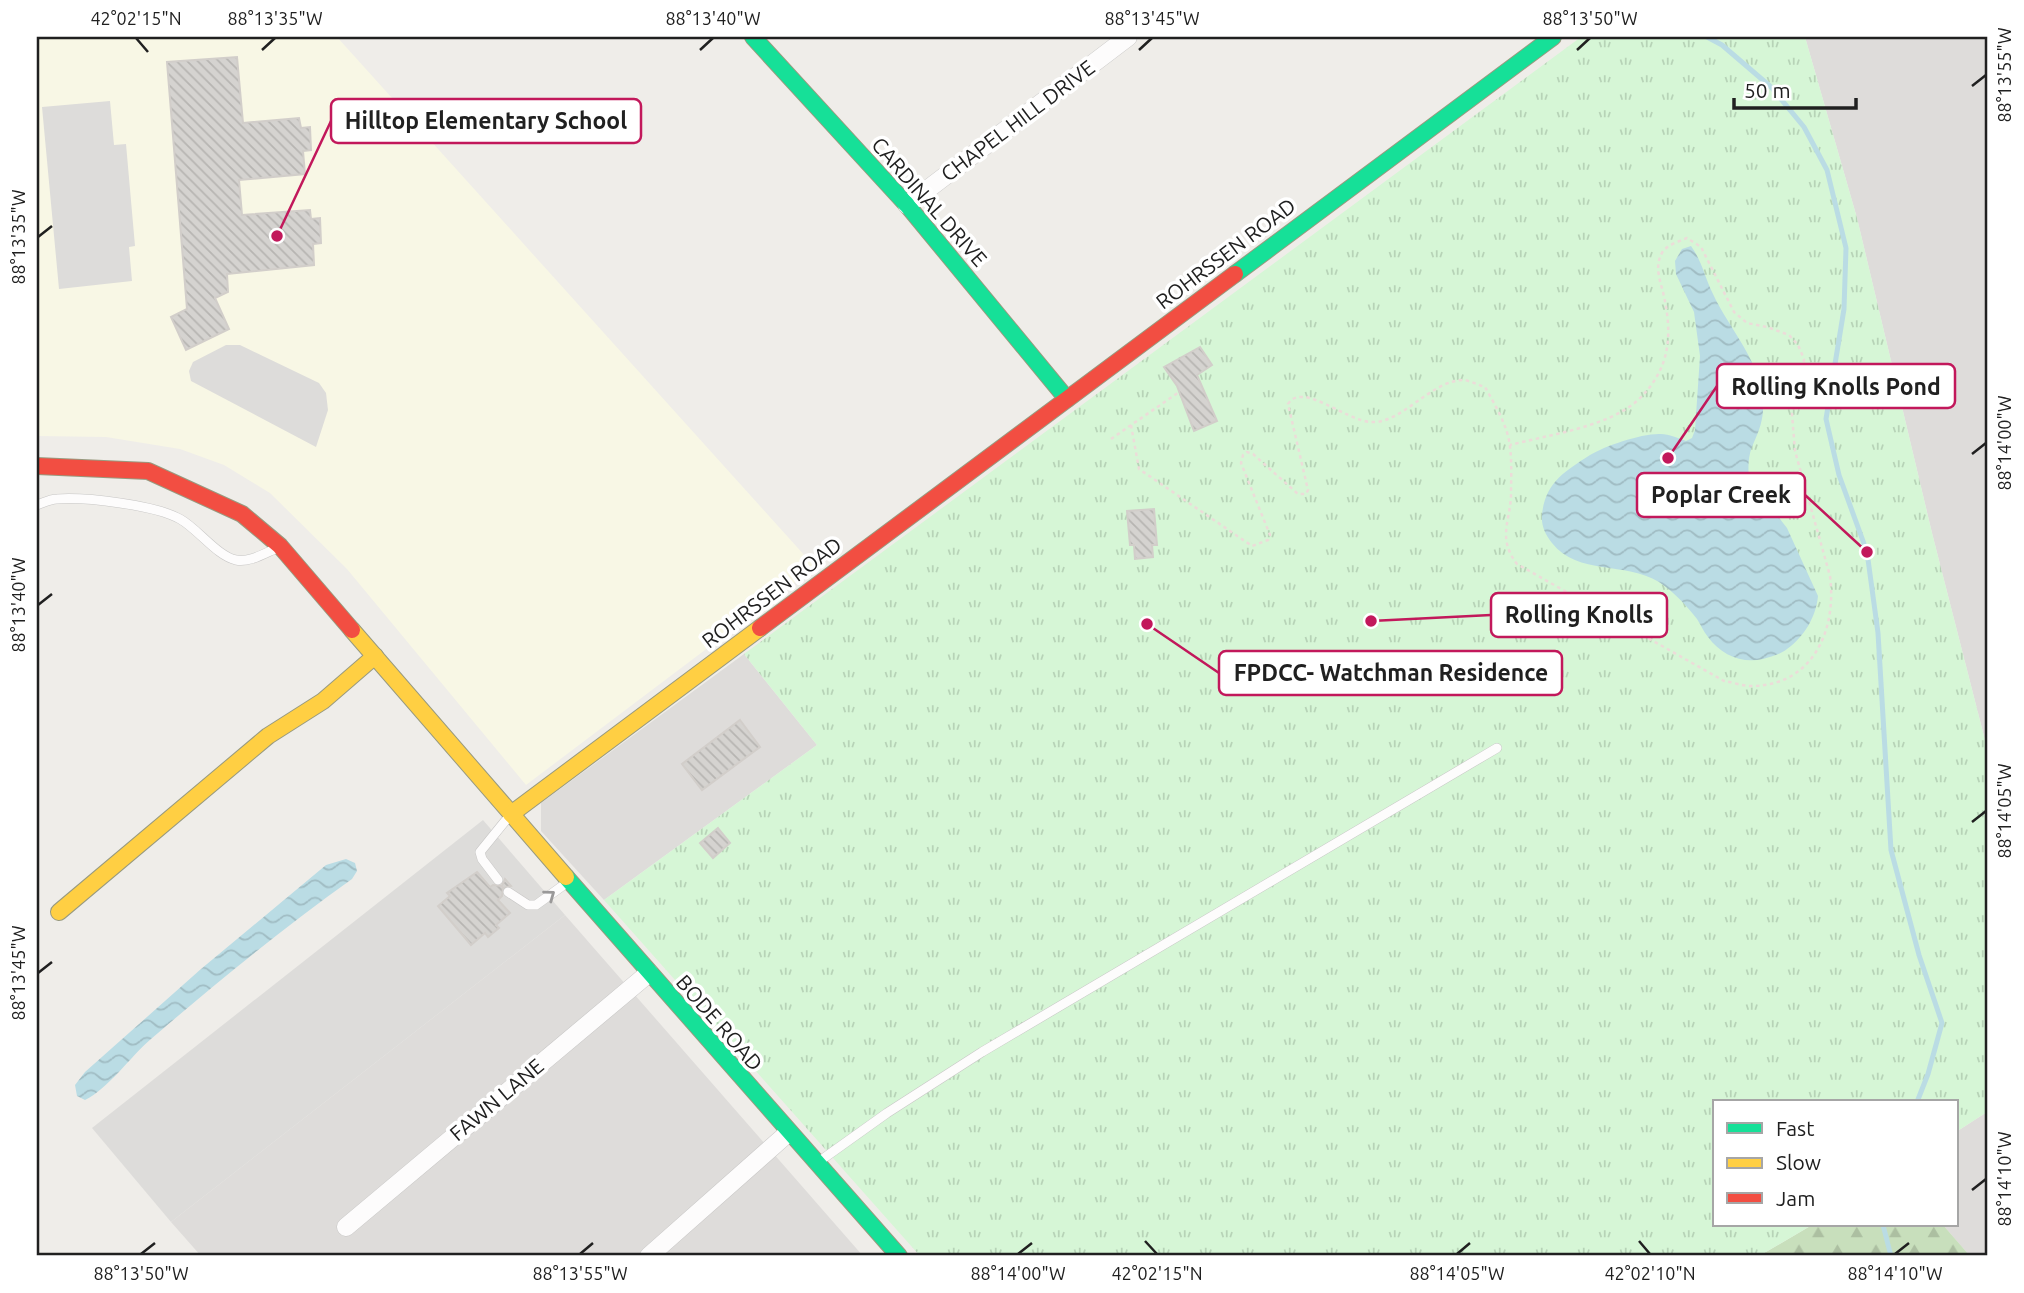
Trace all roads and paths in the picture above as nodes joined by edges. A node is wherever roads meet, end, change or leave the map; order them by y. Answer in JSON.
{"nodes":[{"id":1,"x":753,"y":37,"type":"edge"},
{"id":2,"x":1128,"y":37,"type":"edge"},
{"id":3,"x":1553,"y":37,"type":"edge"},
{"id":4,"x":907,"y":205,"type":"junction"},
{"id":5,"x":1179,"y":392,"type":"dead end"},
{"id":6,"x":1067,"y":399,"type":"junction"},
{"id":7,"x":1131,"y":425,"type":"junction"},
{"id":8,"x":1111,"y":439,"type":"dead end"},
{"id":9,"x":1510,"y":445,"type":"junction"},
{"id":10,"x":37,"y":466,"type":"edge"},
{"id":11,"x":37,"y":505,"type":"edge"},
{"id":12,"x":279,"y":546,"type":"junction"},
{"id":13,"x":375,"y":656,"type":"junction"},
{"id":14,"x":1497,"y":748,"type":"dead end"},
{"id":15,"x":511,"y":814,"type":"junction"},
{"id":16,"x":498,"y":880,"type":"dead end"},
{"id":17,"x":570,"y":880,"type":"junction"},
{"id":18,"x":508,"y":892,"type":"dead end"},
{"id":19,"x":59,"y":912,"type":"dead end"},
{"id":20,"x":649,"y":974,"type":"junction"},
{"id":21,"x":788,"y":1133,"type":"junction"},
{"id":22,"x":816,"y":1164,"type":"junction"},
{"id":23,"x":346,"y":1227,"type":"dead end"},
{"id":24,"x":649,"y":1256,"type":"edge"},
{"id":25,"x":899,"y":1256,"type":"edge"}],
"edges":[{"from":1,"to":4,"type":"street","name":"CARDINAL DRIVE"},
{"from":2,"to":4,"type":"street","name":"CHAPEL HILL DRIVE"},
{"from":3,"to":6,"type":"street","name":"ROHRSSEN ROAD"},
{"from":4,"to":6,"type":"street","name":"CARDINAL DRIVE"},
{"from":5,"to":7,"type":"path"},
{"from":6,"to":15,"type":"street","name":"ROHRSSEN ROAD"},
{"from":7,"to":8,"type":"path"},
{"from":7,"to":9,"type":"path"},
{"from":9,"to":9,"type":"path"},
{"from":10,"to":12,"type":"street"},
{"from":11,"to":12,"type":"lane"},
{"from":12,"to":13,"type":"street"},
{"from":13,"to":15,"type":"street"},
{"from":13,"to":19,"type":"street"},
{"from":14,"to":22,"type":"lane"},
{"from":15,"to":16,"type":"lane"},
{"from":15,"to":17,"type":"street","name":"BODE ROAD"},
{"from":18,"to":17,"type":"lane","one_way":true},
{"from":17,"to":20,"type":"street","name":"BODE ROAD"},
{"from":20,"to":21,"type":"street","name":"BODE ROAD"},
{"from":20,"to":23,"type":"street","name":"FAWN LANE"},
{"from":21,"to":22,"type":"street","name":"BODE ROAD"},
{"from":21,"to":24,"type":"street"},
{"from":22,"to":25,"type":"street","name":"BODE ROAD"}]}
